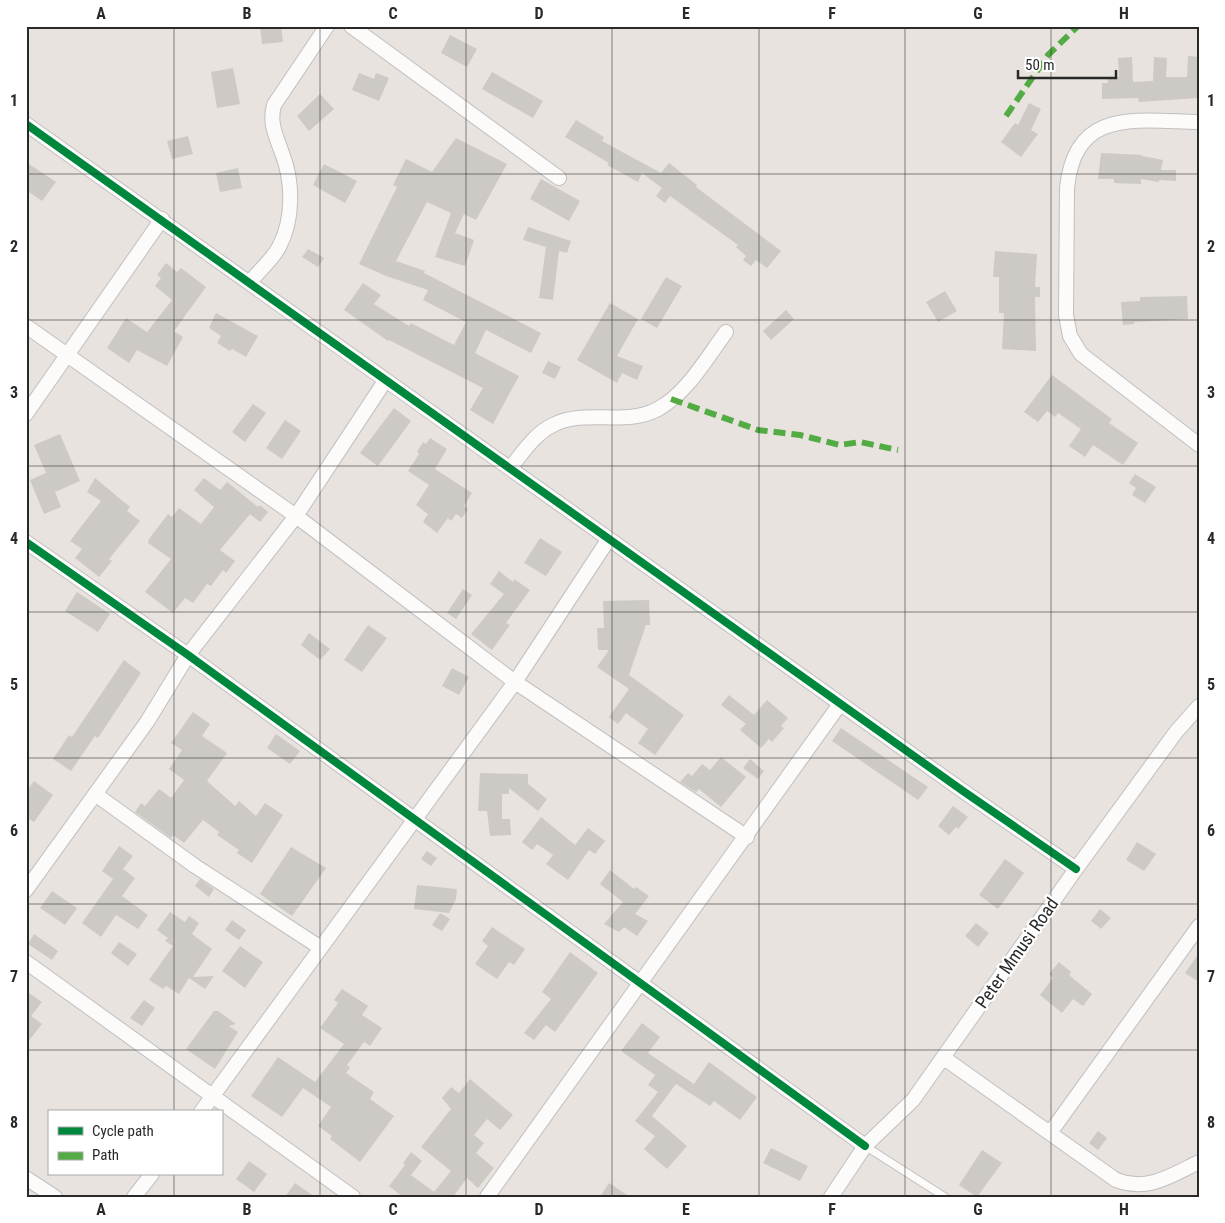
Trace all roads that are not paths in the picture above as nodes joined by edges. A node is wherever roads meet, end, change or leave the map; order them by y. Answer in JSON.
{"nodes":[{"id":1,"x":327,"y":26,"type":"edge"},
{"id":2,"x":351,"y":26,"type":"edge"},
{"id":3,"x":1199,"y":122,"type":"edge"},
{"id":4,"x":26,"y":124,"type":"edge"},
{"id":5,"x":559,"y":178,"type":"dead end"},
{"id":6,"x":162,"y":219,"type":"junction"},
{"id":7,"x":250,"y":282,"type":"junction"},
{"id":8,"x":26,"y":326,"type":"edge"},
{"id":9,"x":726,"y":332,"type":"dead end"},
{"id":10,"x":66,"y":355,"type":"junction"},
{"id":11,"x":385,"y":381,"type":"junction"},
{"id":12,"x":26,"y":414,"type":"edge"},
{"id":13,"x":1199,"y":445,"type":"edge"},
{"id":14,"x":510,"y":468,"type":"junction"},
{"id":15,"x":296,"y":516,"type":"junction"},
{"id":16,"x":608,"y":540,"type":"junction"},
{"id":17,"x":26,"y":542,"type":"edge"},
{"id":18,"x":188,"y":655,"type":"junction"},
{"id":19,"x":515,"y":682,"type":"junction"},
{"id":20,"x":840,"y":704,"type":"junction"},
{"id":21,"x":1199,"y":706,"type":"edge"},
{"id":22,"x":95,"y":794,"type":"junction"},
{"id":23,"x":414,"y":821,"type":"junction"},
{"id":24,"x":747,"y":837,"type":"junction"},
{"id":25,"x":1076,"y":869,"type":"junction"},
{"id":26,"x":26,"y":890,"type":"edge"},
{"id":27,"x":1199,"y":926,"type":"edge"},
{"id":28,"x":321,"y":948,"type":"junction"},
{"id":29,"x":26,"y":962,"type":"edge"},
{"id":30,"x":640,"y":981,"type":"junction"},
{"id":31,"x":944,"y":1058,"type":"junction"},
{"id":32,"x":212,"y":1098,"type":"junction"},
{"id":33,"x":203,"y":1110,"type":"edge"},
{"id":34,"x":1050,"y":1133,"type":"junction"},
{"id":35,"x":865,"y":1146,"type":"junction"},
{"id":36,"x":1199,"y":1162,"type":"edge"},
{"id":37,"x":150,"y":1176,"type":"edge"},
{"id":38,"x":26,"y":1178,"type":"edge"},
{"id":39,"x":55,"y":1197,"type":"edge"},
{"id":40,"x":134,"y":1197,"type":"edge"},
{"id":41,"x":353,"y":1197,"type":"edge"},
{"id":42,"x":488,"y":1197,"type":"edge"},
{"id":43,"x":831,"y":1197,"type":"edge"},
{"id":44,"x":945,"y":1197,"type":"edge"}],
"edges":[{"from":1,"to":7,"type":"street"},
{"from":2,"to":5,"type":"street"},
{"from":3,"to":13,"type":"street"},
{"from":4,"to":6,"type":"street"},
{"from":6,"to":7,"type":"street"},
{"from":6,"to":10,"type":"street"},
{"from":7,"to":11,"type":"street"},
{"from":8,"to":10,"type":"street"},
{"from":9,"to":14,"type":"street"},
{"from":10,"to":12,"type":"street"},
{"from":10,"to":15,"type":"street"},
{"from":11,"to":14,"type":"street"},
{"from":11,"to":15,"type":"street"},
{"from":14,"to":16,"type":"street"},
{"from":15,"to":18,"type":"street"},
{"from":15,"to":19,"type":"street"},
{"from":16,"to":19,"type":"street"},
{"from":16,"to":20,"type":"street"},
{"from":17,"to":18,"type":"street"},
{"from":18,"to":22,"type":"street"},
{"from":18,"to":23,"type":"street"},
{"from":19,"to":23,"type":"street"},
{"from":19,"to":24,"type":"street"},
{"from":20,"to":24,"type":"street"},
{"from":20,"to":25,"type":"street"},
{"from":21,"to":25,"type":"street","name":"Peter Mmusi Road"},
{"from":22,"to":26,"type":"street"},
{"from":22,"to":28,"type":"street"},
{"from":23,"to":28,"type":"street"},
{"from":23,"to":30,"type":"street"},
{"from":24,"to":30,"type":"street"},
{"from":25,"to":31,"type":"street","name":"Peter Mmusi Road"},
{"from":27,"to":34,"type":"street"},
{"from":28,"to":32,"type":"street"},
{"from":29,"to":32,"type":"street"},
{"from":30,"to":35,"type":"street"},
{"from":30,"to":42,"type":"street"},
{"from":31,"to":34,"type":"street"},
{"from":31,"to":35,"type":"street","name":"Peter Mmusi Road"},
{"from":32,"to":33,"type":"street"},
{"from":32,"to":41,"type":"street"},
{"from":34,"to":36,"type":"street"},
{"from":35,"to":43,"type":"street","name":"Peter Mmusi Road"},
{"from":35,"to":44,"type":"lane"},
{"from":37,"to":40,"type":"street"},
{"from":38,"to":39,"type":"street"}]}
